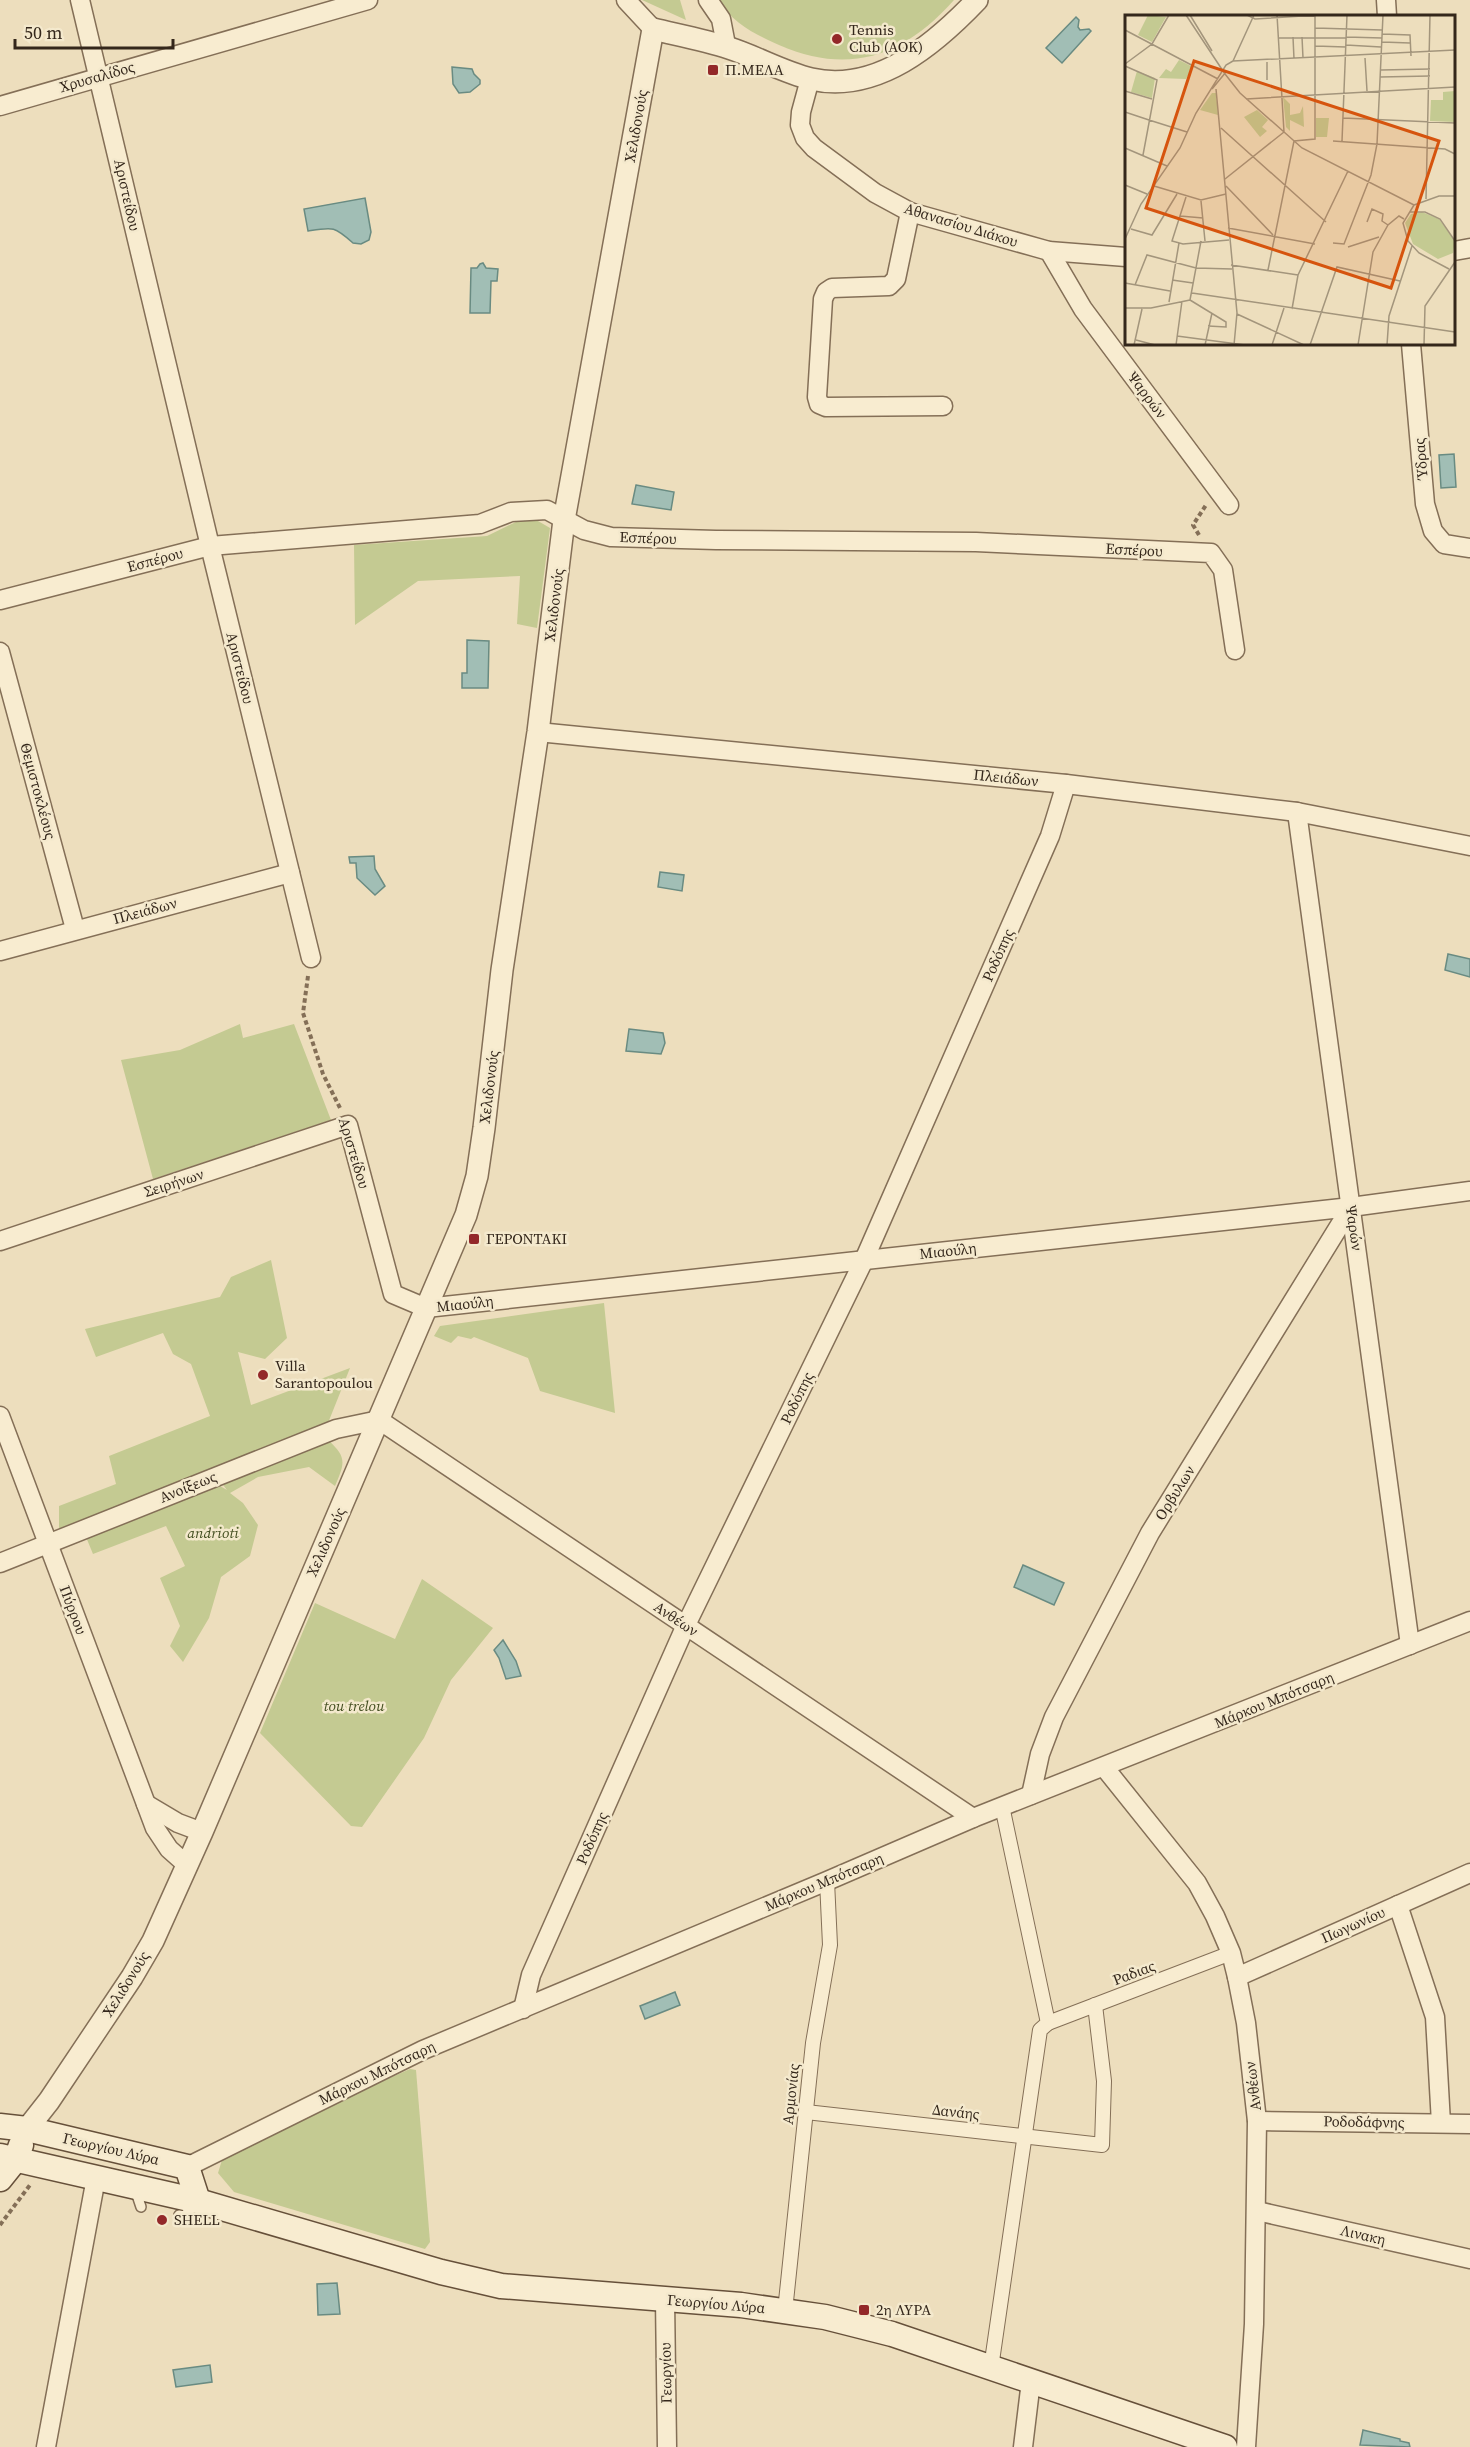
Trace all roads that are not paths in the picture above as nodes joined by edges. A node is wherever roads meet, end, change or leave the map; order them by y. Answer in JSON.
{"nodes":[{"id":1,"x":80,"y":0,"type":"edge"},
{"id":2,"x":368,"y":0,"type":"edge"},
{"id":3,"x":626,"y":0,"type":"edge"},
{"id":4,"x":708,"y":0,"type":"edge"},
{"id":5,"x":977,"y":0,"type":"edge"},
{"id":6,"x":1386,"y":0,"type":"edge"},
{"id":7,"x":1387,"y":15,"type":"edge"},
{"id":8,"x":653,"y":30,"type":"junction"},
{"id":9,"x":728,"y":47,"type":"junction"},
{"id":10,"x":99,"y":76,"type":"junction"},
{"id":11,"x":810,"y":79,"type":"junction"},
{"id":12,"x":0,"y":106,"type":"edge"},
{"id":13,"x":910,"y":212,"type":"junction"},
{"id":14,"x":1470,"y":248,"type":"edge"},
{"id":15,"x":1455,"y":251,"type":"edge"},
{"id":16,"x":1049,"y":252,"type":"junction"},
{"id":17,"x":1125,"y":257,"type":"edge"},
{"id":18,"x":1412,"y":345,"type":"edge"},
{"id":19,"x":943,"y":406,"type":"dead end"},
{"id":20,"x":1229,"y":505,"type":"dead end"},
{"id":21,"x":564,"y":520,"type":"junction"},
{"id":22,"x":210,"y":546,"type":"junction"},
{"id":23,"x":1470,"y":548,"type":"edge"},
{"id":24,"x":0,"y":600,"type":"edge"},
{"id":25,"x":1235,"y":650,"type":"dead end"},
{"id":26,"x":0,"y":652,"type":"edge"},
{"id":27,"x":538,"y":732,"type":"junction"},
{"id":28,"x":1066,"y":784,"type":"junction"},
{"id":29,"x":1297,"y":812,"type":"junction"},
{"id":30,"x":1470,"y":846,"type":"edge"},
{"id":31,"x":290,"y":873,"type":"junction"},
{"id":32,"x":75,"y":930,"type":"junction"},
{"id":33,"x":0,"y":951,"type":"edge"},
{"id":34,"x":311,"y":958,"type":"road end"},
{"id":35,"x":348,"y":1125,"type":"joint"},
{"id":36,"x":1470,"y":1191,"type":"edge"},
{"id":37,"x":1351,"y":1207,"type":"junction"},
{"id":38,"x":0,"y":1241,"type":"edge"},
{"id":39,"x":864,"y":1260,"type":"junction"},
{"id":40,"x":426,"y":1308,"type":"junction"},
{"id":41,"x":0,"y":1416,"type":"edge"},
{"id":42,"x":379,"y":1420,"type":"junction"},
{"id":43,"x":47,"y":1542,"type":"junction"},
{"id":44,"x":0,"y":1563,"type":"edge"},
{"id":45,"x":1470,"y":1621,"type":"edge"},
{"id":46,"x":686,"y":1625,"type":"junction"},
{"id":47,"x":1410,"y":1645,"type":"junction"},
{"id":48,"x":1104,"y":1767,"type":"junction"},
{"id":49,"x":1031,"y":1795,"type":"junction"},
{"id":50,"x":146,"y":1804,"type":"junction"},
{"id":51,"x":1002,"y":1806,"type":"junction"},
{"id":52,"x":973,"y":1818,"type":"junction"},
{"id":53,"x":202,"y":1832,"type":"junction"},
{"id":54,"x":187,"y":1865,"type":"junction"},
{"id":55,"x":1470,"y":1874,"type":"edge"},
{"id":56,"x":827,"y":1881,"type":"junction"},
{"id":57,"x":1398,"y":1905,"type":"junction"},
{"id":58,"x":1231,"y":1953,"type":"junction"},
{"id":59,"x":1237,"y":1977,"type":"junction"},
{"id":60,"x":1095,"y":2005,"type":"junction"},
{"id":61,"x":523,"y":2009,"type":"junction"},
{"id":62,"x":1048,"y":2023,"type":"junction"},
{"id":63,"x":806,"y":2112,"type":"junction"},
{"id":64,"x":1257,"y":2121,"type":"junction"},
{"id":65,"x":1441,"y":2123,"type":"junction"},
{"id":66,"x":1470,"y":2124,"type":"edge"},
{"id":67,"x":0,"y":2126,"type":"edge"},
{"id":68,"x":27,"y":2129,"type":"junction"},
{"id":69,"x":1024,"y":2136,"type":"junction"},
{"id":70,"x":14,"y":2156,"type":"edge"},
{"id":71,"x":187,"y":2167,"type":"junction"},
{"id":72,"x":96,"y":2178,"type":"junction"},
{"id":73,"x":0,"y":2179,"type":"edge"},
{"id":74,"x":189,"y":2208,"type":"junction"},
{"id":75,"x":1257,"y":2211,"type":"junction"},
{"id":76,"x":1470,"y":2259,"type":"edge"},
{"id":77,"x":665,"y":2299,"type":"junction"},
{"id":78,"x":784,"y":2311,"type":"junction"},
{"id":79,"x":991,"y":2368,"type":"junction"},
{"id":80,"x":1031,"y":2381,"type":"junction"},
{"id":81,"x":46,"y":2447,"type":"edge"},
{"id":82,"x":667,"y":2447,"type":"edge"},
{"id":83,"x":1023,"y":2447,"type":"edge"},
{"id":84,"x":1225,"y":2447,"type":"edge"},
{"id":85,"x":1246,"y":2447,"type":"edge"}],
"edges":[{"from":1,"to":10,"type":"street","name":"Αριστείδου"},
{"from":2,"to":10,"type":"street","name":"Χρυσαλίδος"},
{"from":3,"to":8,"type":"street"},
{"from":4,"to":9,"type":"street"},
{"from":5,"to":11,"type":"street"},
{"from":6,"to":7,"type":"street"},
{"from":8,"to":9,"type":"street"},
{"from":8,"to":21,"type":"street","name":"Χελιδονούς"},
{"from":9,"to":11,"type":"street"},
{"from":10,"to":12,"type":"street","name":"Χρυσαλίδος"},
{"from":10,"to":22,"type":"street","name":"Αριστείδου"},
{"from":11,"to":13,"type":"street","name":"Αθανασίου Διάκου"},
{"from":13,"to":16,"type":"street","name":"Αθανασίου Διάκου"},
{"from":13,"to":19,"type":"street"},
{"from":14,"to":15,"type":"street"},
{"from":16,"to":17,"type":"street","name":"Αθανασίου Διάκου"},
{"from":16,"to":20,"type":"street","name":"Ψαρρών"},
{"from":18,"to":23,"type":"street","name":"Ύδρας"},
{"from":21,"to":22,"type":"street","name":"Εσπέρου"},
{"from":21,"to":25,"type":"street","name":"Εσπέρου"},
{"from":21,"to":27,"type":"street","name":"Χελιδονούς"},
{"from":22,"to":24,"type":"street","name":"Εσπέρου"},
{"from":22,"to":31,"type":"street","name":"Αριστείδου"},
{"from":26,"to":32,"type":"street","name":"Θεμιστοκλέους"},
{"from":27,"to":28,"type":"street","name":"Πλειάδων"},
{"from":27,"to":40,"type":"street","name":"Χελιδονούς"},
{"from":28,"to":29,"type":"street","name":"Πλειάδων"},
{"from":28,"to":39,"type":"street","name":"Ροδόπης"},
{"from":29,"to":30,"type":"street","name":"Πλειάδων"},
{"from":29,"to":37,"type":"street","name":"Ψαρών"},
{"from":31,"to":32,"type":"street","name":"Πλειάδων"},
{"from":31,"to":34,"type":"street","name":"Αριστείδου"},
{"from":32,"to":33,"type":"street","name":"Πλειάδων"},
{"from":35,"to":38,"type":"street","name":"Σειρήνων"},
{"from":35,"to":40,"type":"street","name":"Αριστείδου"},
{"from":36,"to":37,"type":"street","name":"Μιαούλη"},
{"from":37,"to":39,"type":"street","name":"Μιαούλη"},
{"from":37,"to":47,"type":"street","name":"Ψαρών"},
{"from":37,"to":49,"type":"street","name":"Ορβυλων"},
{"from":39,"to":40,"type":"street","name":"Μιαούλη"},
{"from":39,"to":46,"type":"street","name":"Ροδόπης"},
{"from":40,"to":42,"type":"street","name":"Χελιδονούς"},
{"from":41,"to":43,"type":"street","name":"Πύρρου"},
{"from":42,"to":43,"type":"street","name":"Ανοίξεως"},
{"from":42,"to":46,"type":"street","name":"Ανθέων"},
{"from":42,"to":53,"type":"street","name":"Χελιδονούς"},
{"from":43,"to":44,"type":"street","name":"Ανοίξεως"},
{"from":43,"to":50,"type":"street","name":"Πύρρου"},
{"from":45,"to":47,"type":"street","name":"Μάρκου Μπότσαρη"},
{"from":46,"to":52,"type":"street","name":"Ανθέων"},
{"from":46,"to":61,"type":"street","name":"Ροδόπης"},
{"from":47,"to":48,"type":"street","name":"Μάρκου Μπότσαρη"},
{"from":48,"to":49,"type":"street","name":"Μάρκου Μπότσαρη"},
{"from":48,"to":58,"type":"street","name":"Ανθέων"},
{"from":49,"to":51,"type":"street","name":"Μάρκου Μπότσαρη"},
{"from":50,"to":53,"type":"street"},
{"from":50,"to":54,"type":"street","name":"Πύρρου"},
{"from":51,"to":52,"type":"street","name":"Μάρκου Μπότσαρη"},
{"from":51,"to":62,"type":"street"},
{"from":52,"to":56,"type":"street","name":"Μάρκου Μπότσαρη"},
{"from":53,"to":54,"type":"street","name":"Χελιδονούς"},
{"from":54,"to":68,"type":"street","name":"Χελιδονούς"},
{"from":55,"to":57,"type":"street","name":"Πωγωνίου"},
{"from":56,"to":61,"type":"street","name":"Μάρκου Μπότσαρη"},
{"from":56,"to":63,"type":"street","name":"Αρμονίας"},
{"from":57,"to":59,"type":"street","name":"Πωγωνίου"},
{"from":57,"to":65,"type":"street"},
{"from":58,"to":59,"type":"street","name":"Ανθέων"},
{"from":58,"to":60,"type":"street","name":"Ραδιας"},
{"from":59,"to":64,"type":"street","name":"Ανθέων"},
{"from":60,"to":62,"type":"street","name":"Ραδιας"},
{"from":60,"to":69,"type":"street","name":"Δανάης"},
{"from":61,"to":71,"type":"street","name":"Μάρκου Μπότσαρη"},
{"from":62,"to":69,"type":"street"},
{"from":63,"to":69,"type":"street","name":"Δανάης"},
{"from":63,"to":78,"type":"street","name":"Αρμονίας"},
{"from":64,"to":65,"type":"street","name":"Ροδοδάφνης"},
{"from":64,"to":75,"type":"street","name":"Ανθέων"},
{"from":65,"to":66,"type":"street","name":"Ροδοδάφνης"},
{"from":67,"to":68,"type":"main road","name":"Γεωργίου Λύρα"},
{"from":68,"to":70,"type":"main road"},
{"from":68,"to":71,"type":"main road","name":"Γεωργίου Λύρα"},
{"from":69,"to":79,"type":"street"},
{"from":70,"to":72,"type":"main road","name":"Γεωργίου Λύρα"},
{"from":70,"to":73,"type":"main road"},
{"from":71,"to":74,"type":"main road"},
{"from":72,"to":74,"type":"main road","name":"Γεωργίου Λύρα"},
{"from":72,"to":81,"type":"street"},
{"from":74,"to":77,"type":"main road","name":"Γεωργίου Λύρα"},
{"from":75,"to":76,"type":"street","name":"Λινακη"},
{"from":75,"to":85,"type":"street","name":"Ανθέων"},
{"from":77,"to":78,"type":"main road","name":"Γεωργίου Λύρα"},
{"from":77,"to":82,"type":"street","name":"Γεωργίου"},
{"from":78,"to":79,"type":"main road","name":"Γεωργίου Λύρα"},
{"from":79,"to":80,"type":"main road","name":"Γεωργίου Λύρα"},
{"from":80,"to":83,"type":"street"},
{"from":80,"to":84,"type":"main road","name":"Γεωργίου Λύρα"}]}
